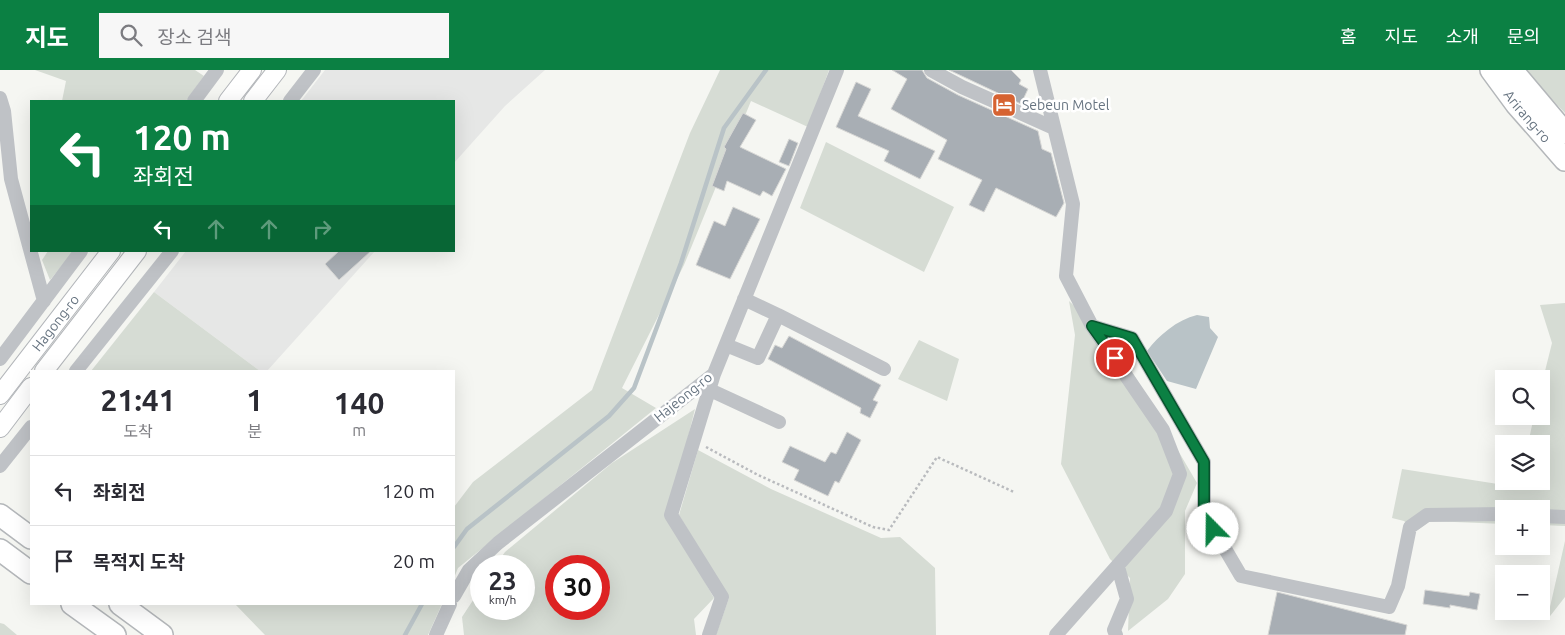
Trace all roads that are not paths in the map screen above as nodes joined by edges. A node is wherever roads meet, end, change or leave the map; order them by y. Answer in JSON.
{"nodes":[{"id":1,"x":217,"y":70,"type":"edge"},
{"id":2,"x":238,"y":70,"type":"edge"},
{"id":3,"x":252,"y":70,"type":"edge"},
{"id":4,"x":278,"y":70,"type":"edge"},
{"id":5,"x":314,"y":70,"type":"edge"},
{"id":6,"x":837,"y":70,"type":"edge"},
{"id":7,"x":931,"y":70,"type":"edge"},
{"id":8,"x":1040,"y":70,"type":"edge"},
{"id":9,"x":1491,"y":70,"type":"edge"},
{"id":10,"x":1512,"y":70,"type":"edge"},
{"id":11,"x":0,"y":98,"type":"edge"},
{"id":12,"x":195,"y":100,"type":"edge"},
{"id":13,"x":219,"y":100,"type":"edge"},
{"id":14,"x":229,"y":100,"type":"edge"},
{"id":15,"x":254,"y":100,"type":"edge"},
{"id":16,"x":291,"y":100,"type":"edge"},
{"id":17,"x":1054,"y":128,"type":"junction"},
{"id":18,"x":1565,"y":133,"type":"edge"},
{"id":19,"x":1565,"y":160,"type":"edge"},
{"id":20,"x":30,"y":249,"type":"edge"},
{"id":21,"x":31,"y":252,"type":"edge"},
{"id":22,"x":80,"y":252,"type":"edge"},
{"id":23,"x":111,"y":252,"type":"edge"},
{"id":24,"x":136,"y":252,"type":"edge"},
{"id":25,"x":171,"y":252,"type":"edge"},
{"id":26,"x":744,"y":299,"type":"junction"},
{"id":27,"x":44,"y":301,"type":"junction"},
{"id":28,"x":778,"y":315,"type":"junction"},
{"id":29,"x":1092,"y":326,"type":"junction"},
{"id":30,"x":726,"y":344,"type":"junction"},
{"id":31,"x":0,"y":360,"type":"edge"},
{"id":32,"x":884,"y":369,"type":"dead end"},
{"id":33,"x":45,"y":370,"type":"edge"},
{"id":34,"x":77,"y":370,"type":"edge"},
{"id":35,"x":714,"y":374,"type":"junction"},
{"id":36,"x":30,"y":389,"type":"edge"},
{"id":37,"x":710,"y":390,"type":"junction"},
{"id":38,"x":0,"y":395,"type":"edge"},
{"id":39,"x":779,"y":422,"type":"dead end"},
{"id":40,"x":0,"y":428,"type":"edge"},
{"id":41,"x":30,"y":428,"type":"edge"},
{"id":42,"x":0,"y":466,"type":"edge"},
{"id":43,"x":1495,"y":514,"type":"edge"},
{"id":44,"x":0,"y":515,"type":"edge"},
{"id":45,"x":1550,"y":517,"type":"edge"},
{"id":46,"x":1565,"y":518,"type":"edge"},
{"id":47,"x":30,"y":537,"type":"edge"},
{"id":48,"x":0,"y":550,"type":"edge"},
{"id":49,"x":1118,"y":567,"type":"junction"},
{"id":50,"x":30,"y":572,"type":"edge"},
{"id":51,"x":455,"y":594,"type":"edge"},
{"id":52,"x":73,"y":605,"type":"edge"},
{"id":53,"x":121,"y":605,"type":"edge"},
{"id":54,"x":450,"y":605,"type":"edge"},
{"id":55,"x":114,"y":635,"type":"edge"},
{"id":56,"x":162,"y":635,"type":"edge"},
{"id":57,"x":436,"y":635,"type":"edge"},
{"id":58,"x":709,"y":635,"type":"edge"},
{"id":59,"x":1056,"y":635,"type":"edge"},
{"id":60,"x":1116,"y":635,"type":"edge"}],
"edges":[{"from":1,"to":12,"type":"street"},
{"from":2,"to":13,"type":"main road"},
{"from":3,"to":14,"type":"main road"},
{"from":4,"to":15,"type":"main road"},
{"from":5,"to":16,"type":"street"},
{"from":6,"to":26,"type":"street","name":"Hajeong-ro"},
{"from":7,"to":17,"type":"street"},
{"from":8,"to":17,"type":"street"},
{"from":9,"to":19,"type":"highway","name":"Arirang-ro"},
{"from":10,"to":18,"type":"highway","name":"Arirang-ro"},
{"from":11,"to":20,"type":"street"},
{"from":17,"to":29,"type":"street"},
{"from":21,"to":27,"type":"street"},
{"from":22,"to":27,"type":"street"},
{"from":23,"to":38,"type":"main road","name":"Hagong-ro"},
{"from":24,"to":33,"type":"main road","name":"Hagong-ro"},
{"from":25,"to":34,"type":"street"},
{"from":26,"to":28,"type":"street"},
{"from":26,"to":30,"type":"street","name":"Hajeong-ro"},
{"from":27,"to":31,"type":"street"},
{"from":28,"to":30,"type":"street"},
{"from":28,"to":32,"type":"street"},
{"from":29,"to":43,"type":"street"},
{"from":29,"to":49,"type":"street"},
{"from":30,"to":35,"type":"street","name":"Hajeong-ro"},
{"from":35,"to":37,"type":"street"},
{"from":35,"to":51,"type":"street","name":"Hajeong-ro"},
{"from":36,"to":40,"type":"main road"},
{"from":37,"to":39,"type":"street"},
{"from":37,"to":58,"type":"street"},
{"from":41,"to":42,"type":"street"},
{"from":44,"to":47,"type":"highway"},
{"from":45,"to":46,"type":"street"},
{"from":48,"to":50,"type":"highway"},
{"from":49,"to":59,"type":"street"},
{"from":49,"to":60,"type":"street"},
{"from":52,"to":55,"type":"highway"},
{"from":53,"to":56,"type":"highway"},
{"from":54,"to":57,"type":"street"}]}
